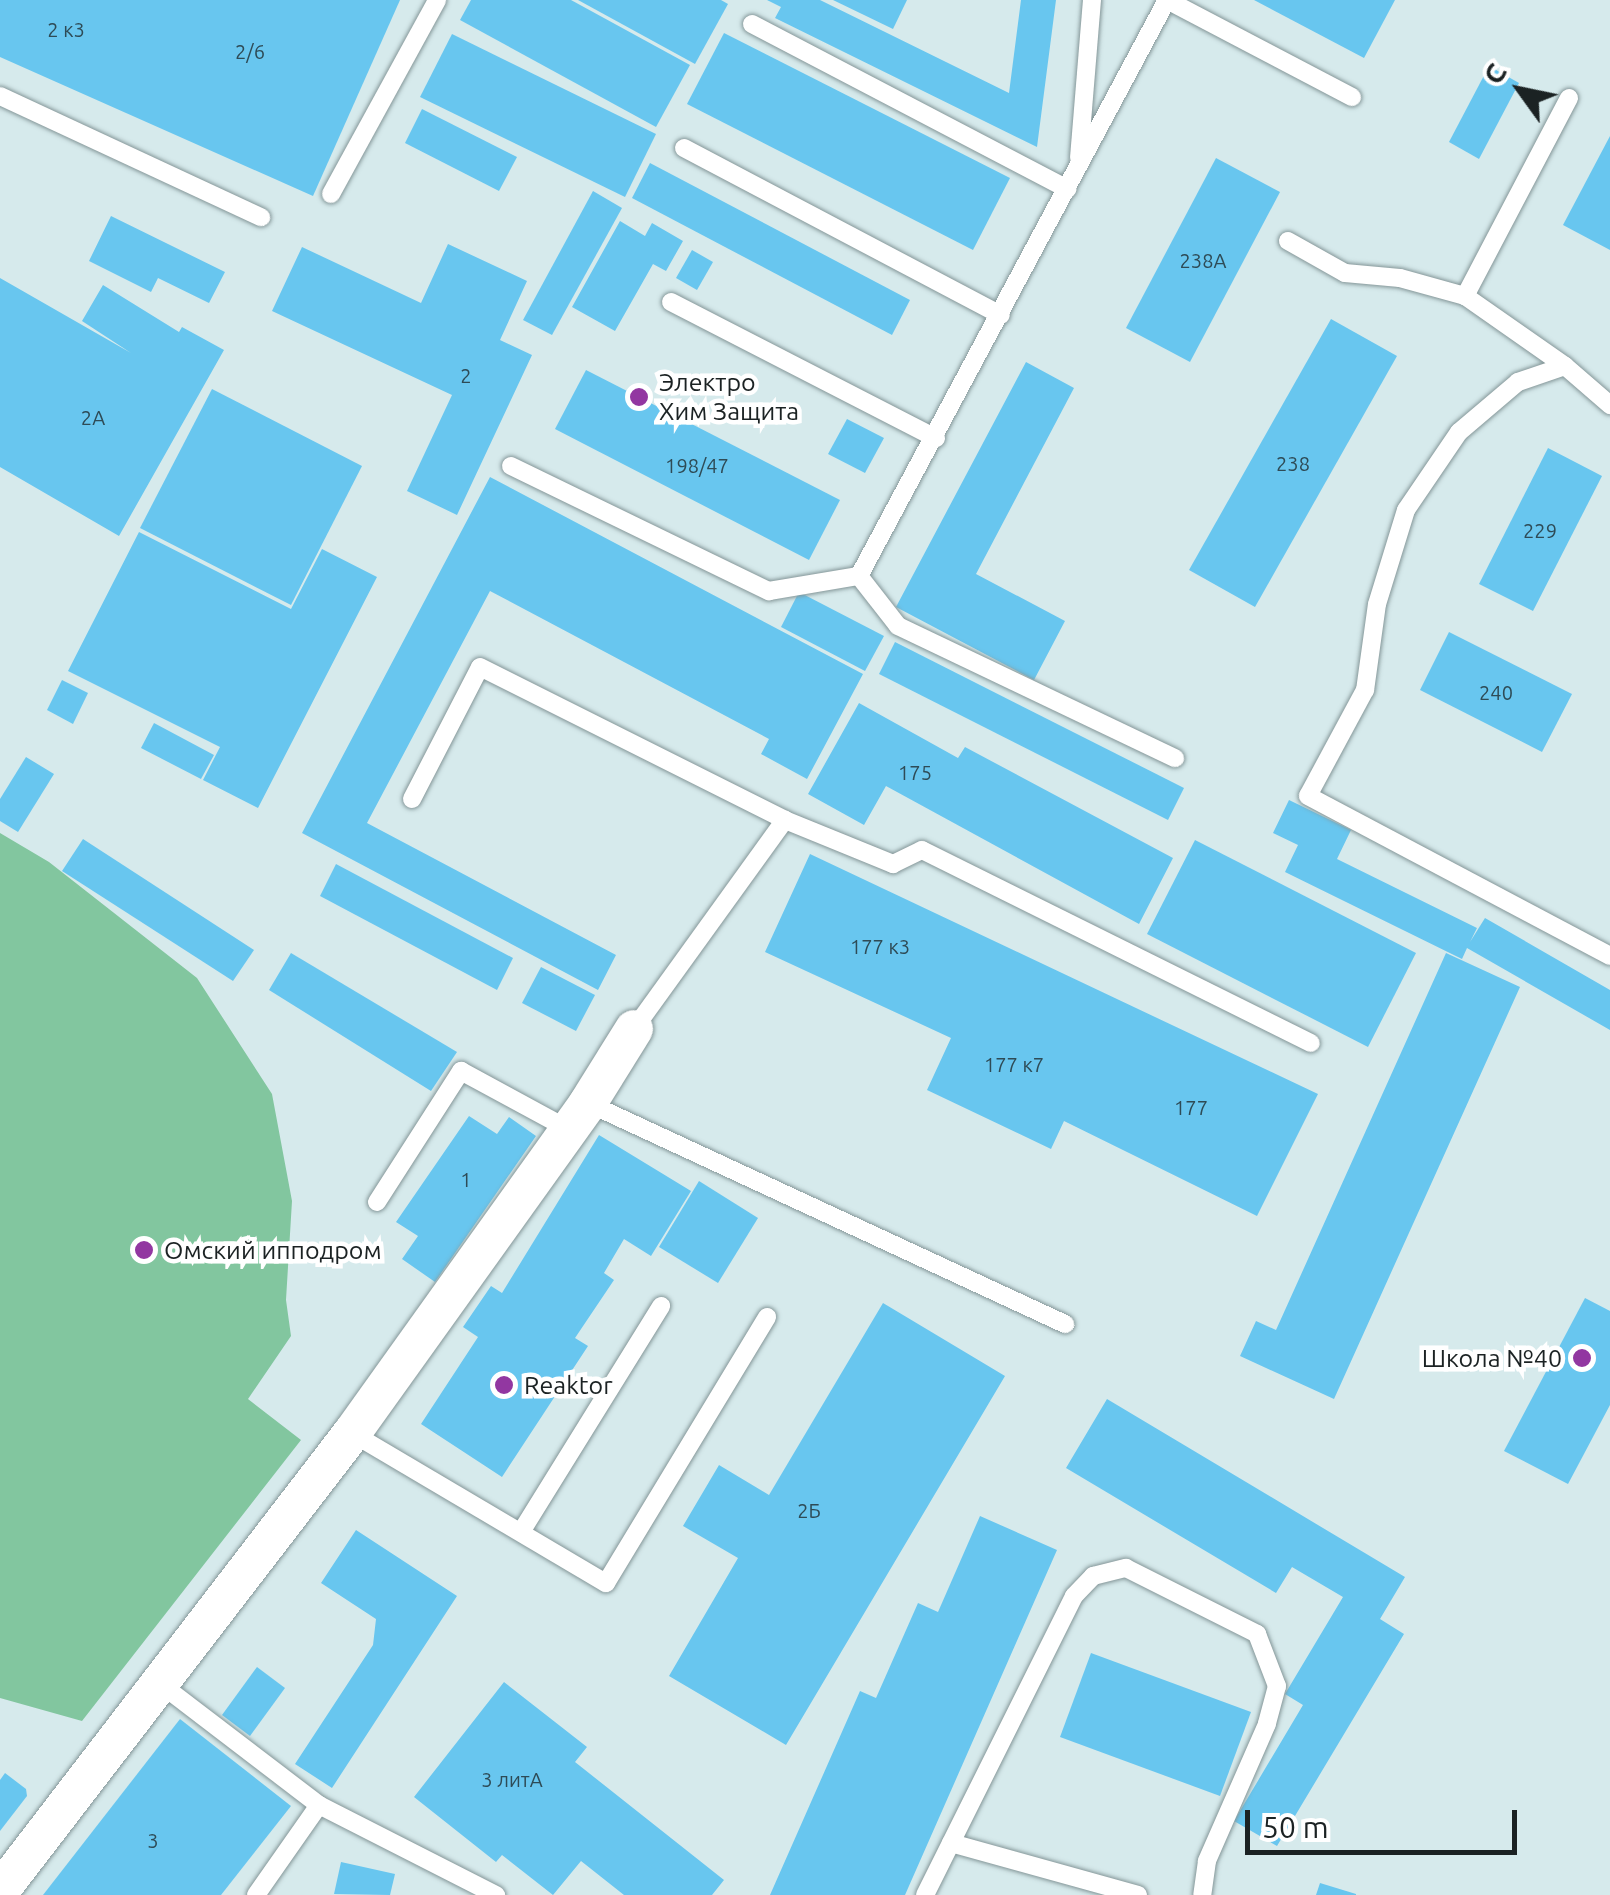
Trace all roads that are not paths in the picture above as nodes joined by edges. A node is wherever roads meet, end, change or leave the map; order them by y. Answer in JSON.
{"nodes":[{"id":1,"x":437,"y":0,"type":"edge"},
{"id":2,"x":1092,"y":0,"type":"edge"},
{"id":3,"x":752,"y":24,"type":"dead end"},
{"id":4,"x":0,"y":96,"type":"edge"},
{"id":5,"x":1352,"y":97,"type":"dead end"},
{"id":6,"x":1569,"y":98,"type":"dead end"},
{"id":7,"x":684,"y":148,"type":"dead end"},
{"id":8,"x":1078,"y":168,"type":"junction"},
{"id":9,"x":1067,"y":189,"type":"junction"},
{"id":10,"x":331,"y":194,"type":"dead end"},
{"id":11,"x":260,"y":216,"type":"dead end"},
{"id":12,"x":1288,"y":240,"type":"dead end"},
{"id":13,"x":1464,"y":296,"type":"junction"},
{"id":14,"x":671,"y":302,"type":"dead end"},
{"id":15,"x":1001,"y":315,"type":"junction"},
{"id":16,"x":1565,"y":366,"type":"junction"},
{"id":17,"x":1610,"y":405,"type":"edge"},
{"id":18,"x":936,"y":438,"type":"junction"},
{"id":19,"x":511,"y":466,"type":"dead end"},
{"id":20,"x":859,"y":576,"type":"junction"},
{"id":21,"x":1175,"y":758,"type":"dead end"},
{"id":22,"x":412,"y":799,"type":"dead end"},
{"id":23,"x":785,"y":820,"type":"junction"},
{"id":24,"x":1610,"y":956,"type":"edge"},
{"id":25,"x":634,"y":1029,"type":"joint"},
{"id":26,"x":1311,"y":1043,"type":"dead end"},
{"id":27,"x":578,"y":1116,"type":"junction"},
{"id":28,"x":377,"y":1202,"type":"dead end"},
{"id":29,"x":661,"y":1306,"type":"dead end"},
{"id":30,"x":767,"y":1317,"type":"dead end"},
{"id":31,"x":1065,"y":1324,"type":"dead end"},
{"id":32,"x":352,"y":1433,"type":"junction"},
{"id":33,"x":521,"y":1532,"type":"junction"},
{"id":34,"x":162,"y":1685,"type":"junction"},
{"id":35,"x":319,"y":1806,"type":"junction"},
{"id":36,"x":951,"y":1843,"type":"junction"},
{"id":37,"x":0,"y":1891,"type":"edge"},
{"id":38,"x":256,"y":1895,"type":"edge"},
{"id":39,"x":496,"y":1895,"type":"edge"},
{"id":40,"x":925,"y":1895,"type":"edge"},
{"id":41,"x":1138,"y":1895,"type":"edge"},
{"id":42,"x":1202,"y":1895,"type":"edge"}],
"edges":[{"from":1,"to":10,"type":"lane"},
{"from":2,"to":8,"type":"lane"},
{"from":3,"to":9,"type":"lane"},
{"from":4,"to":11,"type":"lane"},
{"from":5,"to":8,"type":"lane"},
{"from":6,"to":13,"type":"lane"},
{"from":7,"to":15,"type":"lane"},
{"from":8,"to":9,"type":"lane"},
{"from":9,"to":15,"type":"lane"},
{"from":12,"to":13,"type":"lane"},
{"from":13,"to":16,"type":"lane"},
{"from":14,"to":18,"type":"lane"},
{"from":15,"to":18,"type":"lane"},
{"from":16,"to":17,"type":"lane"},
{"from":16,"to":24,"type":"lane"},
{"from":18,"to":20,"type":"lane"},
{"from":19,"to":20,"type":"lane"},
{"from":20,"to":21,"type":"lane"},
{"from":22,"to":23,"type":"lane"},
{"from":23,"to":25,"type":"lane"},
{"from":23,"to":26,"type":"lane"},
{"from":25,"to":27,"type":"street"},
{"from":27,"to":28,"type":"lane"},
{"from":27,"to":31,"type":"lane"},
{"from":27,"to":32,"type":"street"},
{"from":29,"to":33,"type":"lane"},
{"from":30,"to":33,"type":"lane"},
{"from":32,"to":33,"type":"lane"},
{"from":32,"to":34,"type":"street"},
{"from":34,"to":35,"type":"lane"},
{"from":34,"to":37,"type":"street"},
{"from":35,"to":38,"type":"lane"},
{"from":35,"to":39,"type":"lane"},
{"from":36,"to":40,"type":"lane"},
{"from":36,"to":41,"type":"lane"},
{"from":36,"to":42,"type":"lane"}]}
